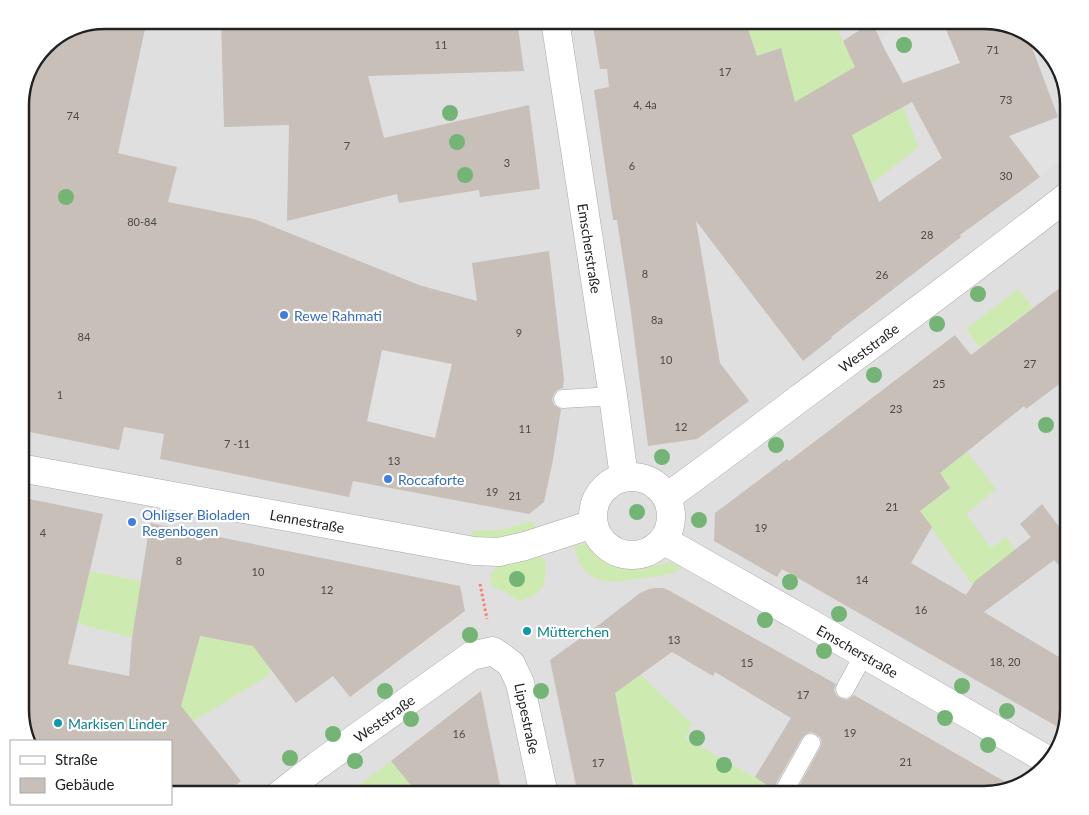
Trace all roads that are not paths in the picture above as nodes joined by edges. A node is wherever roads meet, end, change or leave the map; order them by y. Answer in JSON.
{"nodes":[{"id":1,"x":556,"y":29,"type":"edge"},
{"id":2,"x":1060,"y":202,"type":"edge"},
{"id":3,"x":613,"y":396,"type":"junction"},
{"id":4,"x":562,"y":399,"type":"dead end"},
{"id":5,"x":29,"y":470,"type":"edge"},
{"id":6,"x":624,"y":477,"type":"junction"},
{"id":7,"x":667,"y":497,"type":"junction"},
{"id":8,"x":593,"y":524,"type":"junction"},
{"id":9,"x":663,"y":540,"type":"junction"},
{"id":10,"x":493,"y":652,"type":"joint"},
{"id":11,"x":864,"y":654,"type":"junction"},
{"id":12,"x":845,"y":689,"type":"dead end"},
{"id":13,"x":811,"y":743,"type":"dead end"},
{"id":14,"x":1044,"y":758,"type":"edge"},
{"id":15,"x":291,"y":786,"type":"edge"},
{"id":16,"x":542,"y":786,"type":"edge"},
{"id":17,"x":787,"y":786,"type":"edge"}],
"edges":[{"from":1,"to":3,"type":"street","name":"Emscherstraße"},
{"from":2,"to":7,"type":"street","name":"Weststraße"},
{"from":3,"to":4,"type":"lane"},
{"from":3,"to":6,"type":"street","name":"Emscherstraße"},
{"from":5,"to":8,"type":"street","name":"Lennestraße"},
{"from":6,"to":7,"type":"street"},
{"from":6,"to":8,"type":"street"},
{"from":7,"to":9,"type":"street"},
{"from":8,"to":9,"type":"street"},
{"from":9,"to":11,"type":"street","name":"Emscherstraße"},
{"from":10,"to":15,"type":"street","name":"Weststraße"},
{"from":10,"to":16,"type":"street","name":"Lippestraße"},
{"from":11,"to":12,"type":"lane"},
{"from":11,"to":14,"type":"street","name":"Emscherstraße"},
{"from":13,"to":17,"type":"lane"}]}
